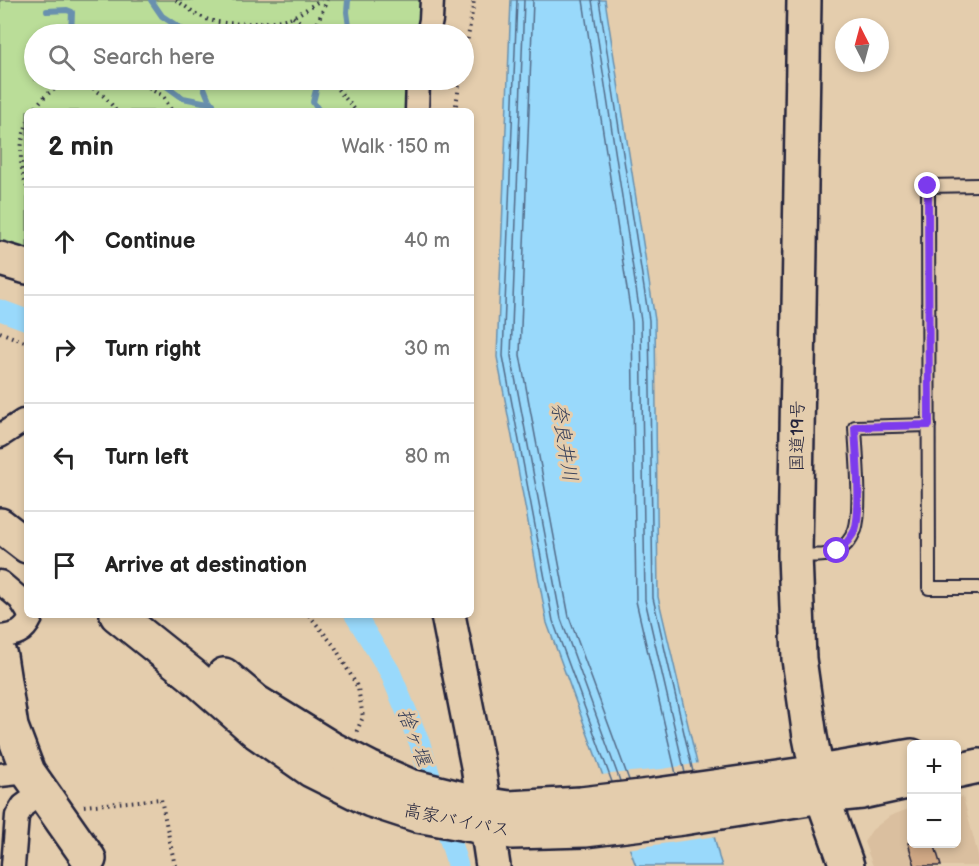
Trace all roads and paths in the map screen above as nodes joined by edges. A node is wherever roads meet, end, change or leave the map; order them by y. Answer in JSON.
{"nodes":[{"id":1,"x":176,"y":0,"type":"edge"},
{"id":2,"x":321,"y":0,"type":"edge"},
{"id":3,"x":327,"y":0,"type":"edge"},
{"id":4,"x":432,"y":0,"type":"edge"},
{"id":5,"x":474,"y":0,"type":"edge"},
{"id":6,"x":804,"y":0,"type":"edge"},
{"id":7,"x":293,"y":17,"type":"junction"},
{"id":8,"x":302,"y":24,"type":"edge"},
{"id":9,"x":318,"y":24,"type":"edge"},
{"id":10,"x":430,"y":24,"type":"edge"},
{"id":11,"x":470,"y":24,"type":"edge"},
{"id":12,"x":94,"y":90,"type":"edge"},
{"id":13,"x":152,"y":90,"type":"edge"},
{"id":14,"x":338,"y":90,"type":"edge"},
{"id":15,"x":418,"y":90,"type":"edge"},
{"id":16,"x":458,"y":90,"type":"edge"},
{"id":17,"x":114,"y":108,"type":"edge"},
{"id":18,"x":170,"y":108,"type":"edge"},
{"id":19,"x":353,"y":108,"type":"edge"},
{"id":20,"x":417,"y":108,"type":"edge"},
{"id":21,"x":455,"y":108,"type":"edge"},
{"id":22,"x":17,"y":177,"type":"dead end"},
{"id":23,"x":24,"y":184,"type":"edge"},
{"id":24,"x":979,"y":185,"type":"edge"},
{"id":25,"x":0,"y":259,"type":"edge"},
{"id":26,"x":24,"y":266,"type":"edge"},
{"id":27,"x":0,"y":332,"type":"edge"},
{"id":28,"x":24,"y":342,"type":"edge"},
{"id":29,"x":24,"y":421,"type":"edge"},
{"id":30,"x":929,"y":425,"type":"junction"},
{"id":31,"x":0,"y":436,"type":"edge"},
{"id":32,"x":0,"y":500,"type":"edge"},
{"id":33,"x":24,"y":518,"type":"edge"},
{"id":34,"x":0,"y":525,"type":"edge"},
{"id":35,"x":24,"y":544,"type":"edge"},
{"id":36,"x":795,"y":555,"type":"junction"},
{"id":37,"x":0,"y":582,"type":"edge"},
{"id":38,"x":979,"y":588,"type":"edge"},
{"id":39,"x":24,"y":605,"type":"edge"},
{"id":40,"x":31,"y":618,"type":"edge"},
{"id":41,"x":121,"y":618,"type":"edge"},
{"id":42,"x":154,"y":618,"type":"edge"},
{"id":43,"x":311,"y":618,"type":"edge"},
{"id":44,"x":449,"y":618,"type":"edge"},
{"id":45,"x":0,"y":637,"type":"edge"},
{"id":46,"x":0,"y":656,"type":"edge"},
{"id":47,"x":353,"y":741,"type":"dead end"},
{"id":48,"x":979,"y":744,"type":"edge"},
{"id":49,"x":961,"y":747,"type":"edge"},
{"id":50,"x":907,"y":757,"type":"edge"},
{"id":51,"x":979,"y":766,"type":"edge"},
{"id":52,"x":961,"y":770,"type":"edge"},
{"id":53,"x":907,"y":782,"type":"edge"},
{"id":54,"x":805,"y":786,"type":"junction"},
{"id":55,"x":31,"y":787,"type":"edge"},
{"id":56,"x":414,"y":800,"type":"junction"},
{"id":57,"x":487,"y":816,"type":"junction"},
{"id":58,"x":91,"y":862,"type":"edge"},
{"id":59,"x":14,"y":866,"type":"edge"},
{"id":60,"x":175,"y":866,"type":"edge"},
{"id":61,"x":493,"y":866,"type":"edge"},
{"id":62,"x":847,"y":866,"type":"edge"}],
"edges":[{"from":1,"to":7,"type":"path"},
{"from":2,"to":7,"type":"path"},
{"from":3,"to":9,"type":"path"},
{"from":4,"to":10,"type":"street"},
{"from":5,"to":11,"type":"path"},
{"from":6,"to":36,"type":"main road","name":"国道19号"},
{"from":7,"to":8,"type":"path"},
{"from":12,"to":17,"type":"path"},
{"from":13,"to":18,"type":"path"},
{"from":14,"to":19,"type":"path"},
{"from":15,"to":20,"type":"street"},
{"from":16,"to":21,"type":"path"},
{"from":22,"to":23,"type":"path"},
{"from":24,"to":30,"type":"lane"},
{"from":25,"to":26,"type":"main road"},
{"from":27,"to":28,"type":"path"},
{"from":29,"to":31,"type":"street"},
{"from":30,"to":36,"type":"lane"},
{"from":30,"to":38,"type":"lane"},
{"from":32,"to":33,"type":"main road"},
{"from":34,"to":35,"type":"main road"},
{"from":36,"to":54,"type":"main road","name":"国道19号"},
{"from":37,"to":39,"type":"street"},
{"from":40,"to":45,"type":"street"},
{"from":41,"to":56,"type":"main road","name":"高家バイパス"},
{"from":42,"to":56,"type":"main road","name":"高家バイパス"},
{"from":43,"to":47,"type":"path"},
{"from":44,"to":57,"type":"main road"},
{"from":46,"to":55,"type":"main road"},
{"from":48,"to":49,"type":"main road"},
{"from":50,"to":54,"type":"main road"},
{"from":51,"to":52,"type":"main road"},
{"from":53,"to":54,"type":"main road"},
{"from":54,"to":57,"type":"main road","name":"高家バイパス"},
{"from":54,"to":62,"type":"main road","name":"国道19号"},
{"from":55,"to":58,"type":"main road"},
{"from":55,"to":59,"type":"street"},
{"from":55,"to":60,"type":"path"},
{"from":56,"to":57,"type":"main road","name":"高家バイパス"},
{"from":57,"to":61,"type":"main road"}]}
